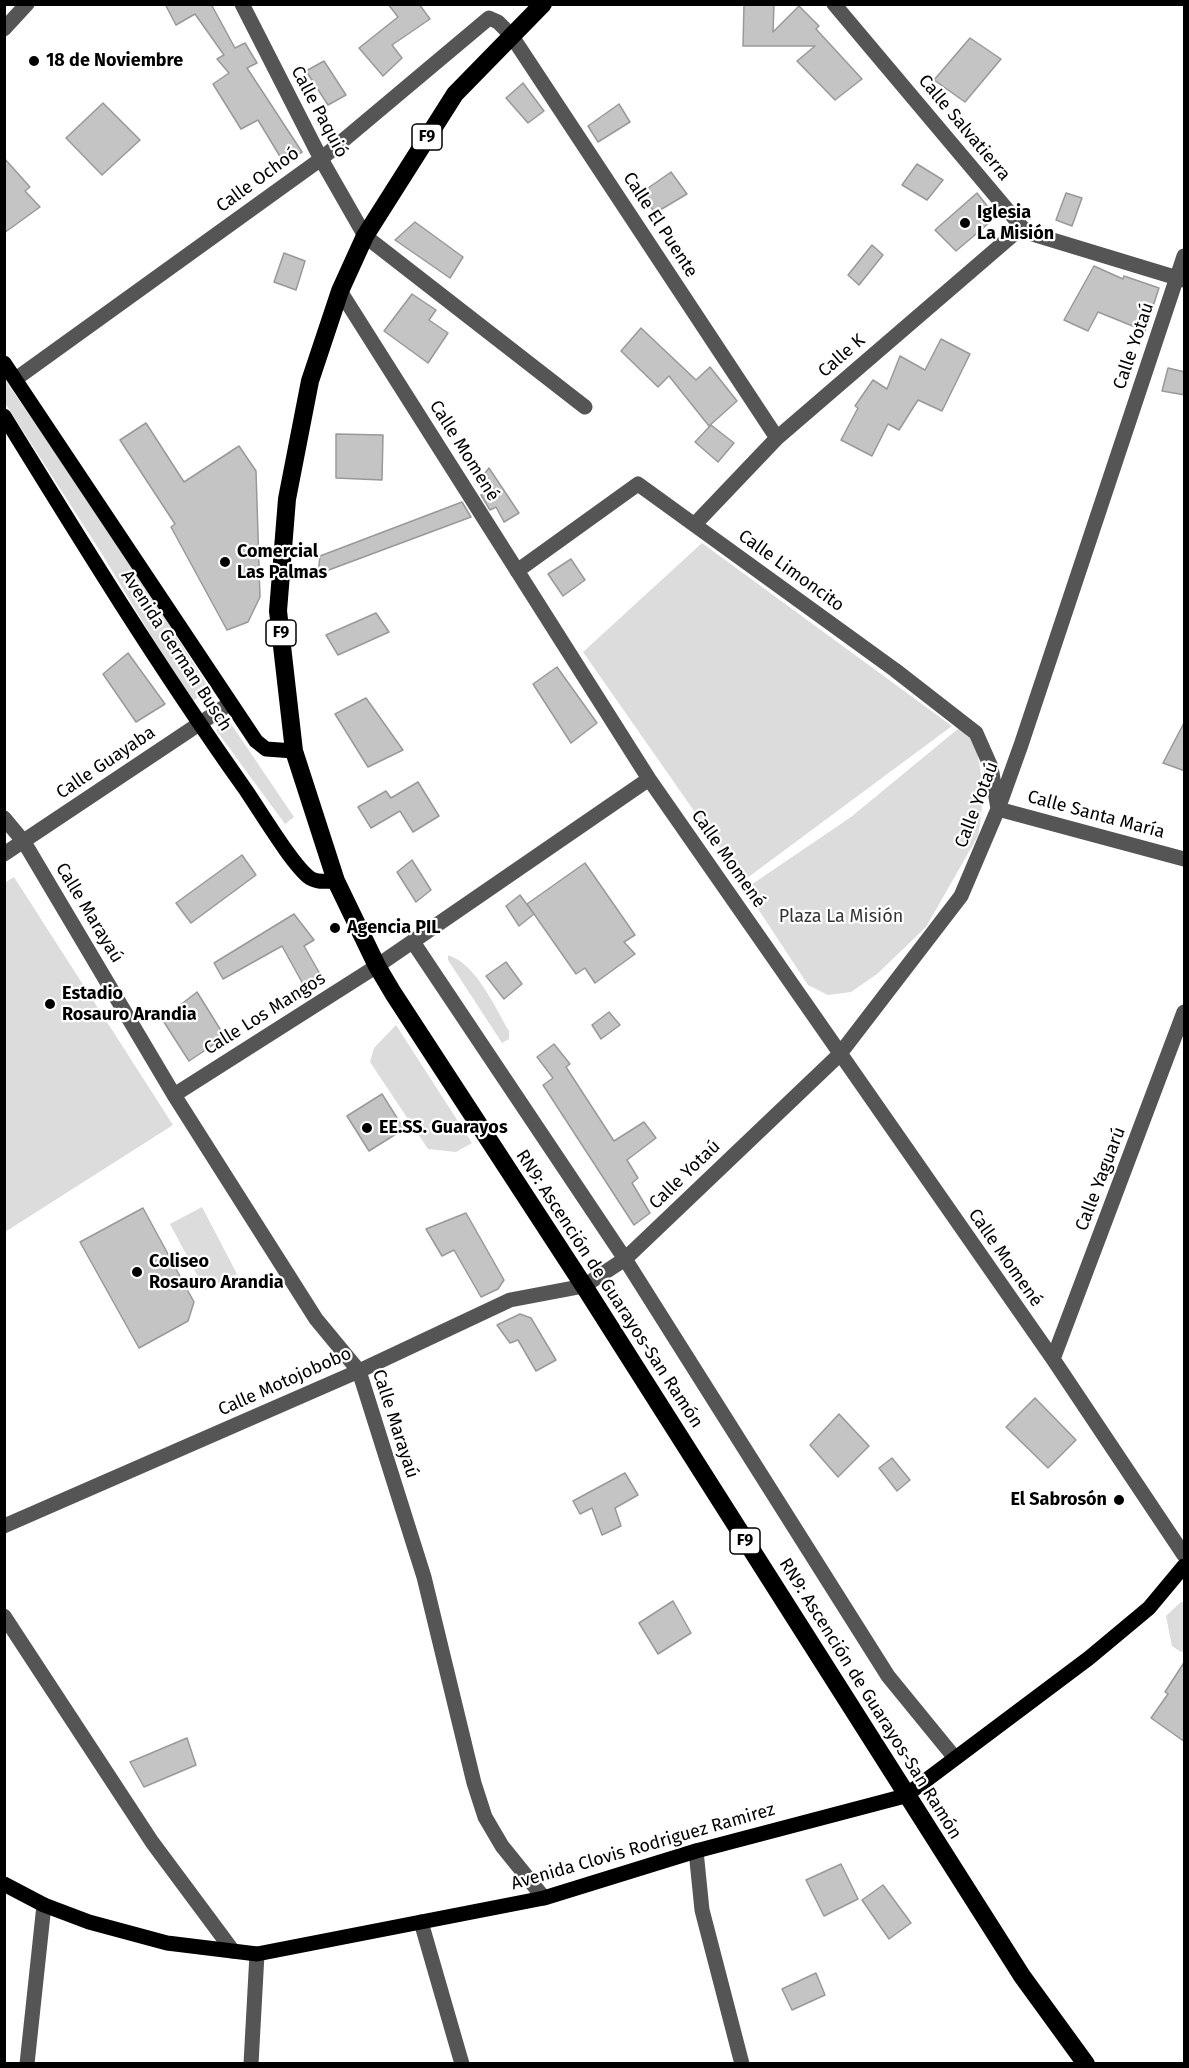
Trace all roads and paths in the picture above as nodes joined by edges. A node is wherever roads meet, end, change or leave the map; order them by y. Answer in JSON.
{"nodes":[{"id":1,"x":27,"y":4,"type":"edge"},
{"id":2,"x":242,"y":4,"type":"edge"},
{"id":3,"x":543,"y":4,"type":"edge"},
{"id":4,"x":834,"y":4,"type":"edge"},
{"id":5,"x":4,"y":29,"type":"edge"},
{"id":6,"x":511,"y":35,"type":"junction"},
{"id":7,"x":321,"y":159,"type":"junction"},
{"id":8,"x":1022,"y":227,"type":"junction"},
{"id":9,"x":365,"y":236,"type":"junction"},
{"id":10,"x":1185,"y":256,"type":"edge"},
{"id":11,"x":1181,"y":279,"type":"edge"},
{"id":12,"x":340,"y":291,"type":"junction"},
{"id":13,"x":4,"y":363,"type":"edge"},
{"id":14,"x":17,"y":378,"type":"junction"},
{"id":15,"x":585,"y":407,"type":"dead end"},
{"id":16,"x":4,"y":416,"type":"edge"},
{"id":17,"x":777,"y":438,"type":"junction"},
{"id":18,"x":696,"y":523,"type":"junction"},
{"id":19,"x":517,"y":571,"type":"junction"},
{"id":20,"x":229,"y":704,"type":"junction"},
{"id":21,"x":199,"y":724,"type":"junction"},
{"id":22,"x":294,"y":751,"type":"junction"},
{"id":23,"x":649,"y":779,"type":"junction"},
{"id":24,"x":998,"y":809,"type":"junction"},
{"id":25,"x":4,"y":818,"type":"edge"},
{"id":26,"x":24,"y":842,"type":"junction"},
{"id":27,"x":4,"y":854,"type":"edge"},
{"id":28,"x":1185,"y":860,"type":"edge"},
{"id":29,"x":336,"y":881,"type":"junction"},
{"id":30,"x":413,"y":942,"type":"junction"},
{"id":31,"x":377,"y":966,"type":"junction"},
{"id":32,"x":1185,"y":1012,"type":"edge"},
{"id":33,"x":839,"y":1055,"type":"junction"},
{"id":34,"x":174,"y":1095,"type":"junction"},
{"id":35,"x":625,"y":1259,"type":"junction"},
{"id":36,"x":584,"y":1286,"type":"junction"},
{"id":37,"x":1053,"y":1359,"type":"junction"},
{"id":38,"x":359,"y":1371,"type":"junction"},
{"id":39,"x":4,"y":1526,"type":"edge"},
{"id":40,"x":1185,"y":1555,"type":"edge"},
{"id":41,"x":1185,"y":1566,"type":"edge"},
{"id":42,"x":4,"y":1616,"type":"edge"},
{"id":43,"x":955,"y":1758,"type":"junction"},
{"id":44,"x":906,"y":1796,"type":"junction"},
{"id":45,"x":696,"y":1851,"type":"junction"},
{"id":46,"x":4,"y":1884,"type":"edge"},
{"id":47,"x":544,"y":1899,"type":"junction"},
{"id":48,"x":44,"y":1905,"type":"junction"},
{"id":49,"x":421,"y":1922,"type":"junction"},
{"id":50,"x":233,"y":1951,"type":"junction"},
{"id":51,"x":257,"y":1954,"type":"junction"},
{"id":52,"x":27,"y":2064,"type":"edge"},
{"id":53,"x":251,"y":2064,"type":"edge"},
{"id":54,"x":462,"y":2064,"type":"edge"},
{"id":55,"x":742,"y":2064,"type":"edge"},
{"id":56,"x":1086,"y":2064,"type":"edge"}],
"edges":[{"from":1,"to":5,"type":"street"},
{"from":2,"to":7,"type":"street","name":"Calle Paquió"},
{"from":3,"to":6,"type":"highway","name":"RN9: Ascención de Guarayos-San Ramón","number":"F9"},
{"from":4,"to":8,"type":"street","name":"Calle Salvatierra"},
{"from":6,"to":7,"type":"street","name":"Calle Ochoó"},
{"from":6,"to":9,"type":"highway","name":"RN9: Ascención de Guarayos-San Ramón","number":"F9"},
{"from":6,"to":17,"type":"street","name":"Calle El Puente"},
{"from":7,"to":9,"type":"street","name":"Calle Paquió"},
{"from":7,"to":14,"type":"street","name":"Calle Ochoó"},
{"from":8,"to":11,"type":"street","name":"Calle Salvatierra"},
{"from":8,"to":17,"type":"street","name":"Calle K"},
{"from":9,"to":12,"type":"highway","name":"RN9: Ascención de Guarayos-San Ramón","number":"F9"},
{"from":9,"to":15,"type":"street"},
{"from":10,"to":11,"type":"street","name":"Calle Yotaú"},
{"from":11,"to":24,"type":"street","name":"Calle Yotaú"},
{"from":12,"to":19,"type":"street","name":"Calle Momené"},
{"from":12,"to":22,"type":"highway","name":"RN9: Ascención de Guarayos-San Ramón","number":"F9"},
{"from":13,"to":14,"type":"main road","name":"Avenida German Busch"},
{"from":14,"to":20,"type":"main road","name":"Avenida German Busch"},
{"from":16,"to":21,"type":"main road","name":"Avenida German Busch"},
{"from":17,"to":18,"type":"street","name":"Calle K"},
{"from":18,"to":19,"type":"street","name":"Calle Limoncito"},
{"from":18,"to":24,"type":"street","name":"Calle Limoncito"},
{"from":19,"to":23,"type":"street","name":"Calle Momené"},
{"from":20,"to":21,"type":"street","name":"Calle Guayaba"},
{"from":20,"to":22,"type":"main road","name":"Avenida German Busch"},
{"from":21,"to":26,"type":"street","name":"Calle Guayaba"},
{"from":21,"to":29,"type":"main road","name":"Avenida German Busch"},
{"from":22,"to":29,"type":"highway","name":"RN9: Ascención de Guarayos-San Ramón","number":"F9"},
{"from":23,"to":30,"type":"street","name":"Calle Los Mangos"},
{"from":23,"to":33,"type":"street","name":"Calle Momené"},
{"from":24,"to":28,"type":"street","name":"Calle Santa María"},
{"from":24,"to":33,"type":"street","name":"Calle Yotaú"},
{"from":25,"to":26,"type":"street","name":"Calle Marayaú"},
{"from":26,"to":27,"type":"street","name":"Calle Guayaba"},
{"from":26,"to":34,"type":"street","name":"Calle Marayaú"},
{"from":29,"to":31,"type":"highway","name":"RN9: Ascención de Guarayos-San Ramón","number":"F9"},
{"from":30,"to":31,"type":"street","name":"Calle Los Mangos"},
{"from":30,"to":35,"type":"street"},
{"from":31,"to":34,"type":"street","name":"Calle Los Mangos"},
{"from":31,"to":36,"type":"highway","name":"RN9: Ascención de Guarayos-San Ramón","number":"F9"},
{"from":32,"to":37,"type":"street","name":"Calle Yaguarú"},
{"from":33,"to":35,"type":"street","name":"Calle Yotaú"},
{"from":33,"to":37,"type":"street","name":"Calle Momené"},
{"from":34,"to":38,"type":"street","name":"Calle Marayaú"},
{"from":35,"to":36,"type":"street","name":"Calle Yotaú"},
{"from":35,"to":43,"type":"street"},
{"from":36,"to":38,"type":"street","name":"Calle Motojobobo"},
{"from":36,"to":44,"type":"highway","name":"RN9: Ascención de Guarayos-San Ramón","number":"F9"},
{"from":37,"to":40,"type":"street","name":"Calle Momené"},
{"from":38,"to":39,"type":"street","name":"Calle Motojobobo"},
{"from":38,"to":47,"type":"street","name":"Calle Marayaú"},
{"from":41,"to":43,"type":"main road","name":"Avenida Clovis Rodriguez Ramirez"},
{"from":42,"to":50,"type":"street"},
{"from":43,"to":44,"type":"main road","name":"Avenida Clovis Rodriguez Ramirez"},
{"from":44,"to":45,"type":"main road","name":"Avenida Clovis Rodriguez Ramirez"},
{"from":44,"to":56,"type":"highway","name":"RN9: Ascención de Guarayos-San Ramón","number":"F9"},
{"from":45,"to":47,"type":"main road","name":"Avenida Clovis Rodriguez Ramirez"},
{"from":45,"to":55,"type":"street"},
{"from":46,"to":48,"type":"main road","name":"Avenida Clovis Rodriguez Ramirez"},
{"from":47,"to":49,"type":"main road","name":"Avenida Clovis Rodriguez Ramirez"},
{"from":48,"to":50,"type":"main road","name":"Avenida Clovis Rodriguez Ramirez"},
{"from":48,"to":52,"type":"street"},
{"from":49,"to":51,"type":"main road","name":"Avenida Clovis Rodriguez Ramirez"},
{"from":49,"to":54,"type":"street"},
{"from":50,"to":51,"type":"main road","name":"Avenida Clovis Rodriguez Ramirez"},
{"from":51,"to":53,"type":"street"}]}
